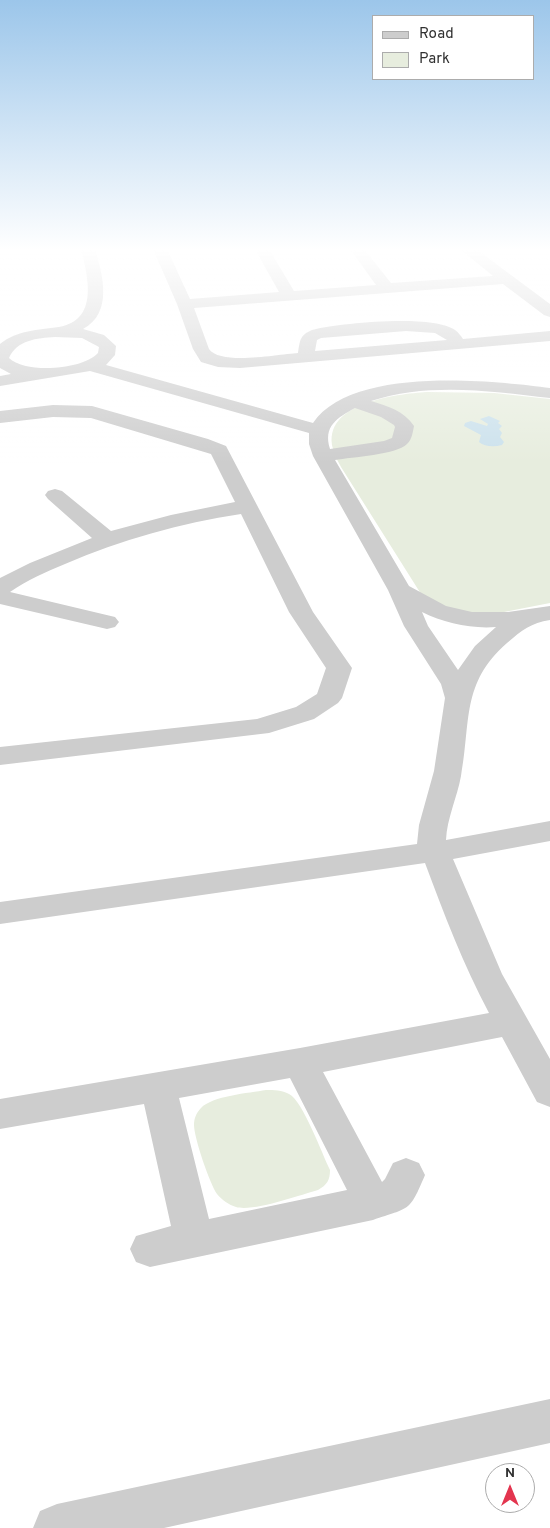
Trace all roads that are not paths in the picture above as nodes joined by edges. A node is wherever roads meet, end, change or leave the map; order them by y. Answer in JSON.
{"nodes":[{"id":1,"x":85,"y":320,"type":"edge"},
{"id":2,"x":105,"y":320,"type":"edge"},
{"id":3,"x":191,"y":320,"type":"edge"},
{"id":4,"x":60,"y":332,"type":"junction"},
{"id":5,"x":550,"y":336,"type":"edge"},
{"id":6,"x":8,"y":338,"type":"edge"},
{"id":7,"x":459,"y":344,"type":"junction"},
{"id":8,"x":379,"y":351,"type":"junction"},
{"id":9,"x":101,"y":357,"type":"junction"},
{"id":10,"x":306,"y":357,"type":"junction"},
{"id":11,"x":0,"y":358,"type":"edge"},
{"id":12,"x":47,"y":373,"type":"junction"},
{"id":13,"x":396,"y":376,"type":"junction"},
{"id":14,"x":0,"y":381,"type":"edge"},
{"id":15,"x":550,"y":393,"type":"edge"},
{"id":16,"x":352,"y":401,"type":"junction"},
{"id":17,"x":0,"y":417,"type":"edge"},
{"id":18,"x":322,"y":424,"type":"junction"},
{"id":19,"x":323,"y":456,"type":"junction"},
{"id":20,"x":55,"y":495,"type":"dead end"},
{"id":21,"x":246,"y":507,"type":"junction"},
{"id":22,"x":108,"y":540,"type":"junction"},
{"id":23,"x":0,"y":588,"type":"edge"},
{"id":24,"x":400,"y":590,"type":"junction"},
{"id":25,"x":0,"y":597,"type":"edge"},
{"id":26,"x":550,"y":613,"type":"edge"},
{"id":27,"x":526,"y":617,"type":"junction"},
{"id":28,"x":107,"y":622,"type":"dead end"},
{"id":29,"x":458,"y":698,"type":"junction"},
{"id":30,"x":0,"y":756,"type":"edge"},
{"id":31,"x":550,"y":831,"type":"edge"},
{"id":32,"x":434,"y":852,"type":"junction"},
{"id":33,"x":0,"y":914,"type":"edge"},
{"id":34,"x":510,"y":1022,"type":"junction"},
{"id":35,"x":300,"y":1062,"type":"junction"},
{"id":36,"x":158,"y":1087,"type":"junction"},
{"id":37,"x":550,"y":1092,"type":"edge"},
{"id":38,"x":0,"y":1114,"type":"edge"},
{"id":39,"x":406,"y":1175,"type":"dead end"},
{"id":40,"x":374,"y":1203,"type":"junction"},
{"id":41,"x":194,"y":1240,"type":"junction"},
{"id":42,"x":150,"y":1249,"type":"dead end"},
{"id":43,"x":550,"y":1421,"type":"edge"},
{"id":44,"x":57,"y":1528,"type":"edge"}],
"edges":[{"from":1,"to":4,"type":"street"},
{"from":2,"to":9,"type":"street"},
{"from":3,"to":10,"type":"street"},
{"from":4,"to":6,"type":"street"},
{"from":4,"to":9,"type":"street"},
{"from":5,"to":7,"type":"street"},
{"from":6,"to":11,"type":"street"},
{"from":7,"to":8,"type":"street"},
{"from":7,"to":10,"type":"street"},
{"from":8,"to":10,"type":"street"},
{"from":8,"to":13,"type":"street"},
{"from":9,"to":12,"type":"street"},
{"from":9,"to":18,"type":"street"},
{"from":11,"to":12,"type":"street"},
{"from":12,"to":14,"type":"street"},
{"from":13,"to":15,"type":"street"},
{"from":13,"to":16,"type":"street"},
{"from":16,"to":18,"type":"street"},
{"from":16,"to":19,"type":"street"},
{"from":17,"to":21,"type":"street"},
{"from":18,"to":19,"type":"street"},
{"from":19,"to":24,"type":"street"},
{"from":20,"to":22,"type":"street"},
{"from":21,"to":22,"type":"street"},
{"from":21,"to":30,"type":"street"},
{"from":22,"to":23,"type":"street"},
{"from":24,"to":27,"type":"street"},
{"from":24,"to":29,"type":"street"},
{"from":25,"to":28,"type":"street"},
{"from":26,"to":27,"type":"street"},
{"from":27,"to":29,"type":"street"},
{"from":29,"to":32,"type":"street"},
{"from":31,"to":32,"type":"street"},
{"from":32,"to":33,"type":"street"},
{"from":32,"to":34,"type":"street"},
{"from":34,"to":35,"type":"street"},
{"from":34,"to":37,"type":"street"},
{"from":35,"to":36,"type":"street"},
{"from":35,"to":40,"type":"street"},
{"from":36,"to":38,"type":"street"},
{"from":36,"to":41,"type":"street"},
{"from":39,"to":40,"type":"street"},
{"from":40,"to":41,"type":"street"},
{"from":41,"to":42,"type":"street"},
{"from":43,"to":44,"type":"street"}]}
